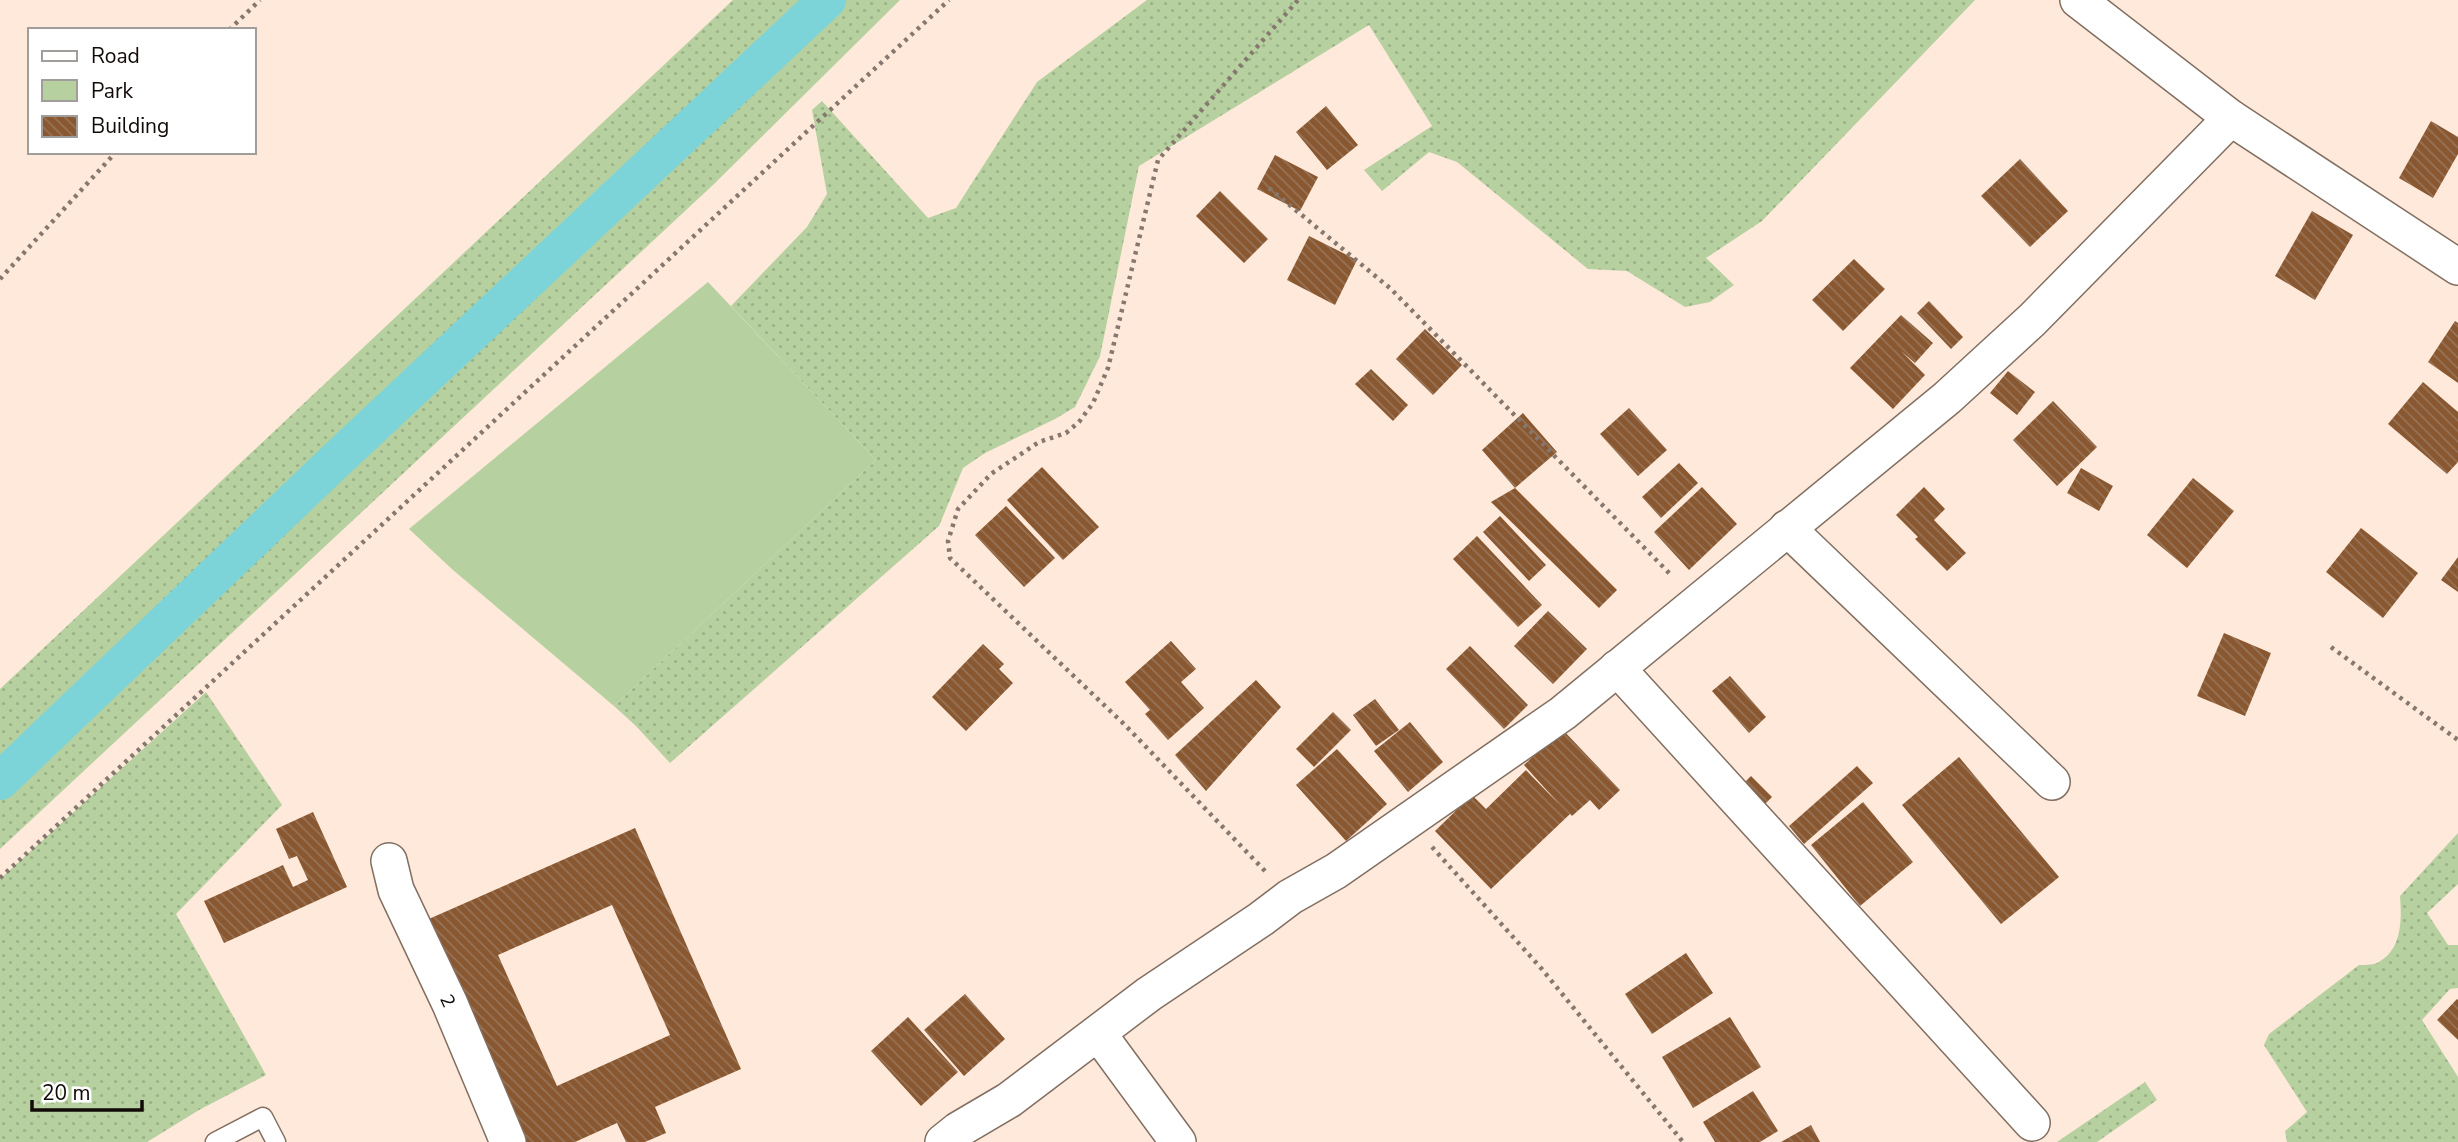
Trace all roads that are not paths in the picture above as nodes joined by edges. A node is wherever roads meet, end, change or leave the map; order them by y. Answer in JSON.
{"nodes":[{"id":1,"x":2078,"y":0,"type":"edge"},
{"id":2,"x":2231,"y":118,"type":"junction"},
{"id":3,"x":2458,"y":267,"type":"edge"},
{"id":4,"x":1787,"y":528,"type":"junction"},
{"id":5,"x":1617,"y":668,"type":"junction"},
{"id":6,"x":2052,"y":782,"type":"dead end"},
{"id":7,"x":389,"y":861,"type":"dead end"},
{"id":8,"x":1098,"y":1033,"type":"junction"},
{"id":9,"x":2032,"y":1123,"type":"dead end"},
{"id":10,"x":215,"y":1142,"type":"edge"},
{"id":11,"x":276,"y":1142,"type":"edge"},
{"id":12,"x":508,"y":1142,"type":"edge"},
{"id":13,"x":943,"y":1142,"type":"edge"},
{"id":14,"x":1178,"y":1142,"type":"edge"}],
"edges":[{"from":1,"to":2,"type":"street"},
{"from":2,"to":3,"type":"street"},
{"from":2,"to":4,"type":"street"},
{"from":4,"to":5,"type":"street"},
{"from":4,"to":6,"type":"street"},
{"from":5,"to":8,"type":"street"},
{"from":5,"to":9,"type":"street"},
{"from":7,"to":12,"type":"street","name":"2"},
{"from":8,"to":13,"type":"street"},
{"from":8,"to":14,"type":"street"},
{"from":10,"to":11,"type":"lane"}]}
